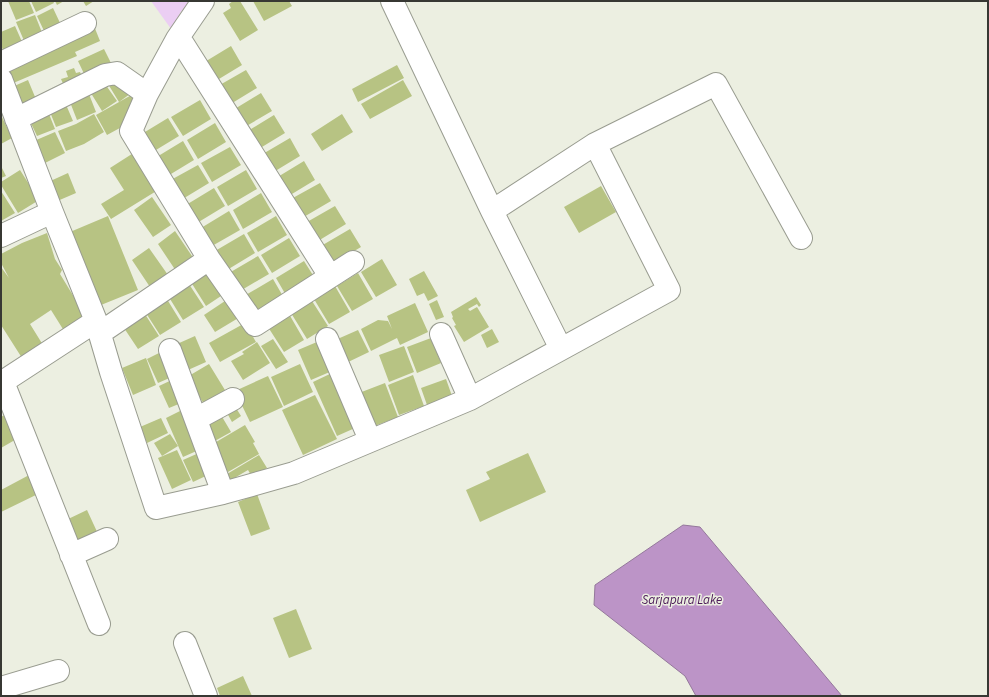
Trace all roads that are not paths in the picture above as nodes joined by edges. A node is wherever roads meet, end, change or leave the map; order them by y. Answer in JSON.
{"nodes":[{"id":1,"x":204,"y":1,"type":"edge"},
{"id":2,"x":392,"y":1,"type":"edge"},
{"id":3,"x":85,"y":23,"type":"dead end"},
{"id":4,"x":177,"y":39,"type":"junction"},
{"id":5,"x":1,"y":63,"type":"edge"},
{"id":6,"x":1,"y":79,"type":"edge"},
{"id":7,"x":147,"y":94,"type":"junction"},
{"id":8,"x":16,"y":119,"type":"junction"},
{"id":9,"x":595,"y":144,"type":"junction"},
{"id":10,"x":492,"y":211,"type":"junction"},
{"id":11,"x":52,"y":212,"type":"junction"},
{"id":12,"x":1,"y":236,"type":"edge"},
{"id":13,"x":801,"y":238,"type":"dead end"},
{"id":14,"x":209,"y":259,"type":"junction"},
{"id":15,"x":353,"y":262,"type":"dead end"},
{"id":16,"x":330,"y":276,"type":"junction"},
{"id":17,"x":98,"y":327,"type":"junction"},
{"id":18,"x":441,"y":334,"type":"dead end"},
{"id":19,"x":327,"y":339,"type":"dead end"},
{"id":20,"x":561,"y":349,"type":"junction"},
{"id":21,"x":170,"y":350,"type":"dead end"},
{"id":22,"x":2,"y":382,"type":"edge"},
{"id":23,"x":234,"y":399,"type":"dead end"},
{"id":24,"x":470,"y":399,"type":"junction"},
{"id":25,"x":196,"y":419,"type":"junction"},
{"id":26,"x":370,"y":440,"type":"junction"},
{"id":27,"x":223,"y":493,"type":"junction"},
{"id":28,"x":108,"y":539,"type":"dead end"},
{"id":29,"x":71,"y":555,"type":"junction"},
{"id":30,"x":98,"y":624,"type":"dead end"},
{"id":31,"x":185,"y":643,"type":"dead end"},
{"id":32,"x":58,"y":672,"type":"dead end"},
{"id":33,"x":1,"y":688,"type":"edge"},
{"id":34,"x":206,"y":696,"type":"edge"}],
"edges":[{"from":1,"to":4,"type":"street"},
{"from":2,"to":10,"type":"street"},
{"from":3,"to":5,"type":"street"},
{"from":4,"to":7,"type":"street"},
{"from":4,"to":16,"type":"street"},
{"from":6,"to":8,"type":"street"},
{"from":7,"to":8,"type":"street"},
{"from":7,"to":14,"type":"street"},
{"from":8,"to":11,"type":"street"},
{"from":9,"to":10,"type":"street"},
{"from":9,"to":13,"type":"street"},
{"from":9,"to":20,"type":"street"},
{"from":10,"to":20,"type":"street"},
{"from":11,"to":12,"type":"street"},
{"from":11,"to":17,"type":"street"},
{"from":14,"to":16,"type":"street"},
{"from":14,"to":17,"type":"street"},
{"from":15,"to":16,"type":"street"},
{"from":17,"to":22,"type":"street"},
{"from":17,"to":27,"type":"street"},
{"from":18,"to":24,"type":"street"},
{"from":19,"to":26,"type":"street"},
{"from":20,"to":24,"type":"street"},
{"from":21,"to":25,"type":"street"},
{"from":22,"to":29,"type":"street"},
{"from":23,"to":25,"type":"street"},
{"from":24,"to":26,"type":"street"},
{"from":25,"to":27,"type":"street"},
{"from":26,"to":27,"type":"street"},
{"from":28,"to":29,"type":"street"},
{"from":29,"to":30,"type":"street"},
{"from":31,"to":34,"type":"street"},
{"from":32,"to":33,"type":"street"}]}
